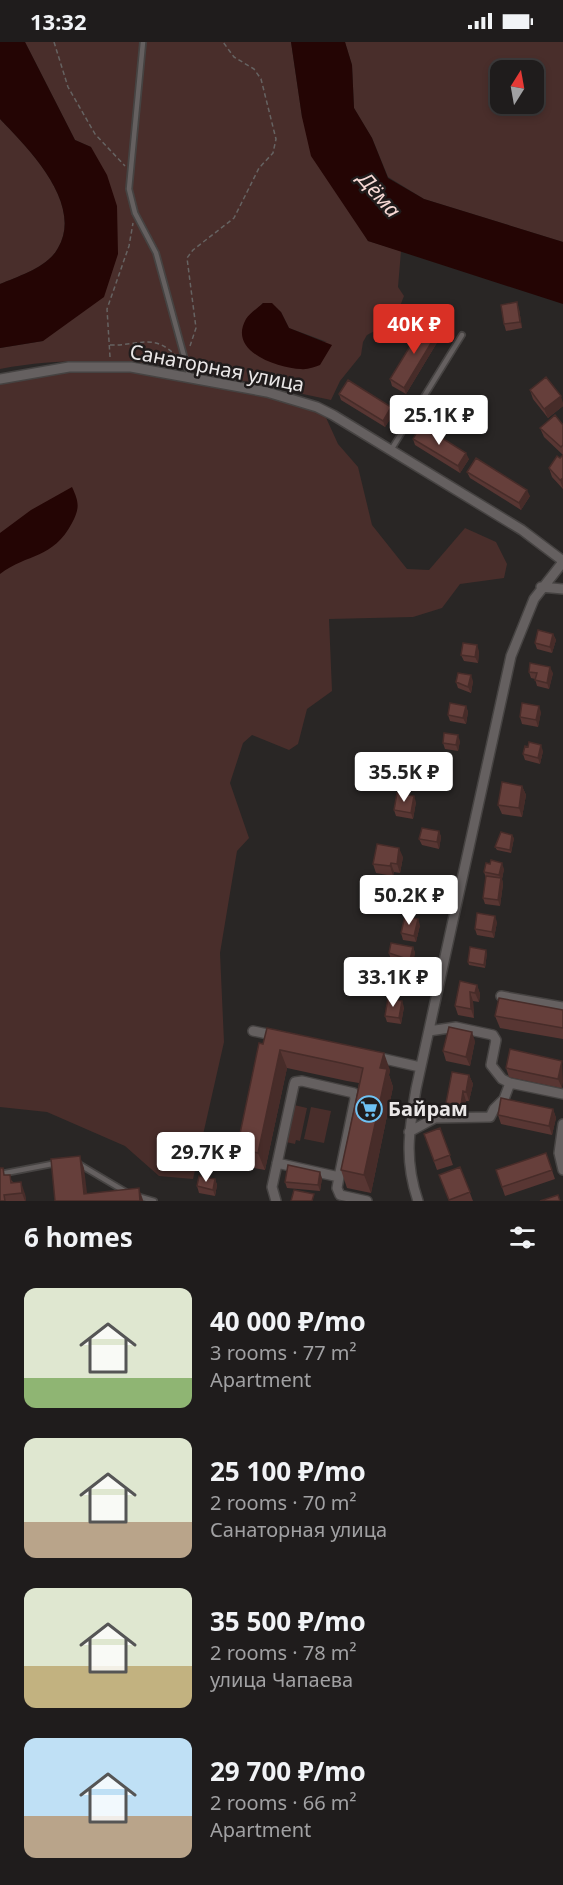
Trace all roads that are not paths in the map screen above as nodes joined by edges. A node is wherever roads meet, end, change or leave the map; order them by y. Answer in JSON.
{"nodes":[{"id":1,"x":143,"y":42,"type":"edge"},
{"id":2,"x":462,"y":335,"type":"dead end"},
{"id":3,"x":190,"y":378,"type":"junction"},
{"id":4,"x":0,"y":379,"type":"edge"},
{"id":5,"x":391,"y":450,"type":"junction"},
{"id":6,"x":563,"y":562,"type":"edge"},
{"id":7,"x":541,"y":587,"type":"junction"},
{"id":8,"x":563,"y":589,"type":"edge"},
{"id":9,"x":501,"y":996,"type":"edge"},
{"id":10,"x":563,"y":1007,"type":"edge"},
{"id":11,"x":253,"y":1031,"type":"dead end"},
{"id":12,"x":429,"y":1031,"type":"junction"},
{"id":13,"x":286,"y":1038,"type":"edge"},
{"id":14,"x":364,"y":1055,"type":"edge"},
{"id":15,"x":420,"y":1067,"type":"junction"},
{"id":16,"x":510,"y":1083,"type":"junction"},
{"id":17,"x":563,"y":1094,"type":"edge"},
{"id":18,"x":563,"y":1124,"type":"edge"},
{"id":19,"x":409,"y":1132,"type":"junction"},
{"id":20,"x":62,"y":1161,"type":"edge"},
{"id":21,"x":69,"y":1162,"type":"edge"},
{"id":22,"x":277,"y":1163,"type":"junction"},
{"id":23,"x":563,"y":1170,"type":"edge"},
{"id":24,"x":0,"y":1174,"type":"edge"},
{"id":25,"x":339,"y":1177,"type":"junction"},
{"id":26,"x":337,"y":1188,"type":"junction"},
{"id":27,"x":154,"y":1201,"type":"edge"},
{"id":28,"x":276,"y":1201,"type":"edge"},
{"id":29,"x":334,"y":1201,"type":"edge"},
{"id":30,"x":367,"y":1201,"type":"edge"},
{"id":31,"x":418,"y":1201,"type":"edge"}],
"edges":[{"from":1,"to":3,"type":"lane"},
{"from":2,"to":5,"type":"lane"},
{"from":3,"to":4,"type":"street","name":"Санаторная улица"},
{"from":3,"to":5,"type":"street","name":"Санаторная улица"},
{"from":5,"to":6,"type":"street","name":"Санаторная улица"},
{"from":6,"to":7,"type":"street"},
{"from":7,"to":8,"type":"street"},
{"from":7,"to":12,"type":"street"},
{"from":9,"to":10,"type":"street"},
{"from":11,"to":13,"type":"street"},
{"from":12,"to":15,"type":"street"},
{"from":12,"to":16,"type":"street"},
{"from":14,"to":15,"type":"street"},
{"from":15,"to":19,"type":"street"},
{"from":16,"to":17,"type":"street"},
{"from":16,"to":19,"type":"street"},
{"from":18,"to":23,"type":"street"},
{"from":19,"to":31,"type":"street"},
{"from":20,"to":24,"type":"lane"},
{"from":21,"to":27,"type":"lane"},
{"from":22,"to":25,"type":"street"},
{"from":22,"to":25,"type":"street"},
{"from":22,"to":28,"type":"street"},
{"from":25,"to":26,"type":"street"},
{"from":26,"to":29,"type":"street"},
{"from":26,"to":30,"type":"street"}]}
